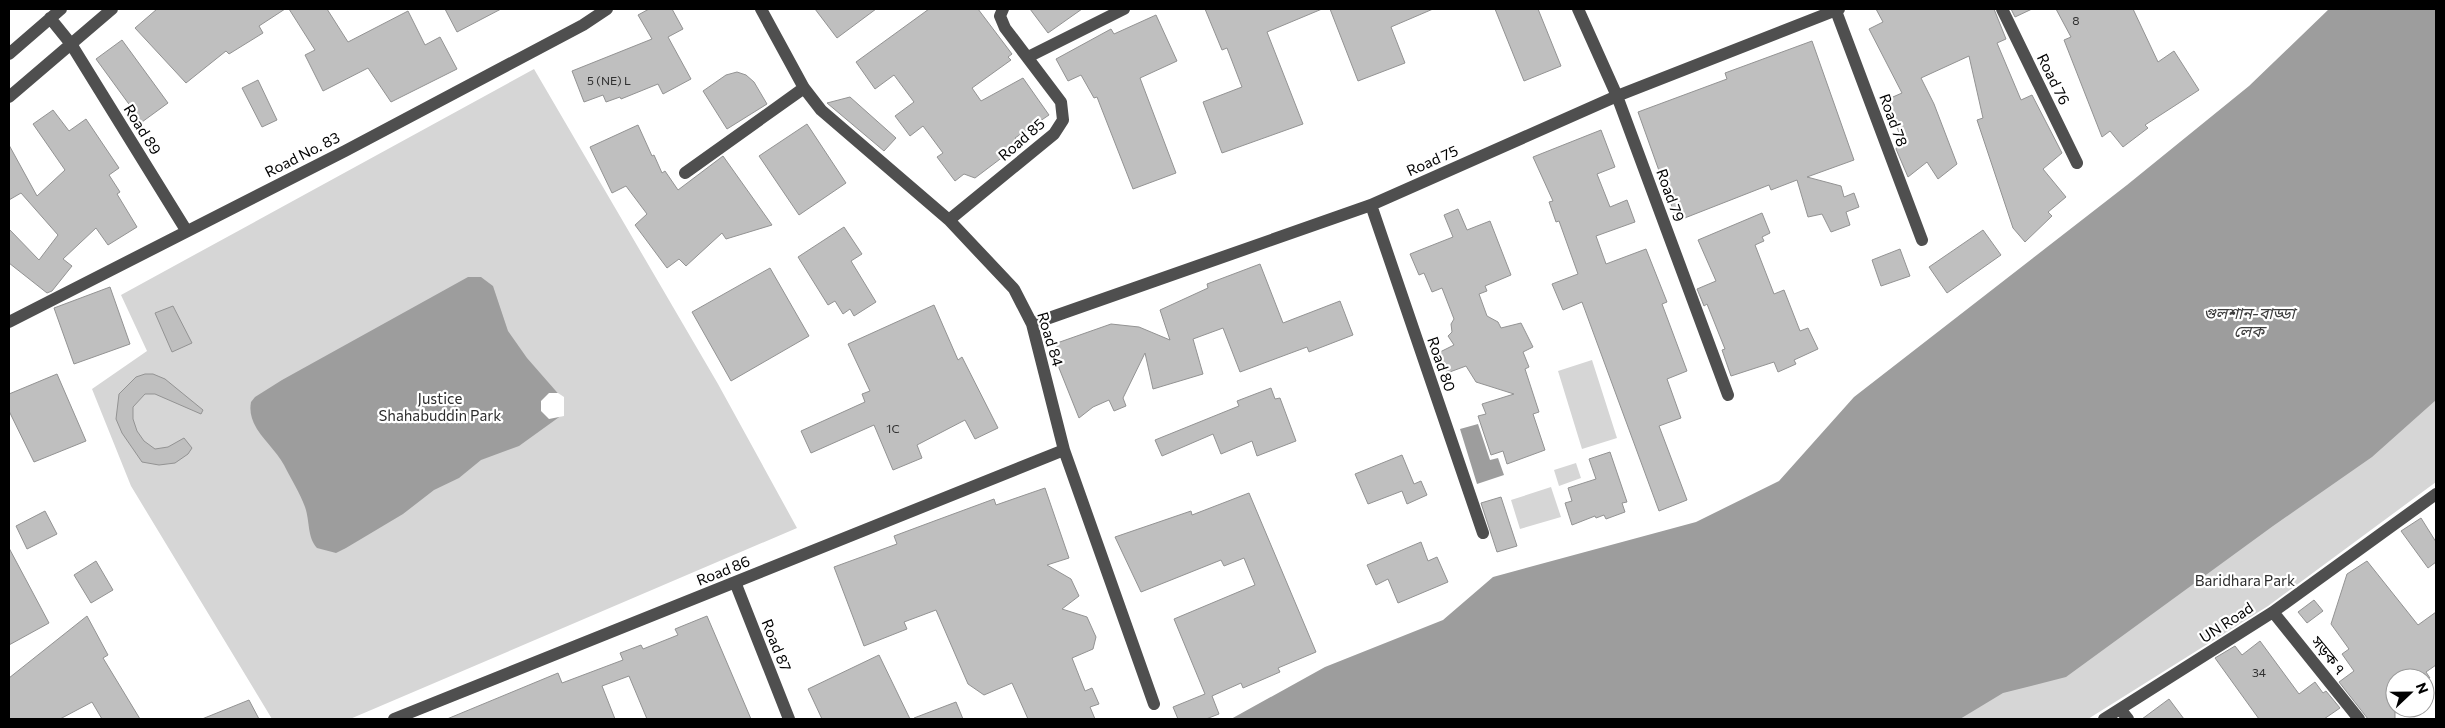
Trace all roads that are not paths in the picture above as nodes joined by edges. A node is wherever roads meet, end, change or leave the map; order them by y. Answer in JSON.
{"nodes":[{"id":1,"x":61,"y":9,"type":"edge"},
{"id":2,"x":112,"y":9,"type":"edge"},
{"id":3,"x":607,"y":9,"type":"edge"},
{"id":4,"x":761,"y":9,"type":"edge"},
{"id":5,"x":1124,"y":9,"type":"edge"},
{"id":6,"x":1578,"y":9,"type":"edge"},
{"id":7,"x":2002,"y":9,"type":"edge"},
{"id":8,"x":1837,"y":10,"type":"edge"},
{"id":9,"x":1002,"y":12,"type":"edge"},
{"id":10,"x":50,"y":18,"type":"junction"},
{"id":11,"x":71,"y":44,"type":"junction"},
{"id":12,"x":9,"y":54,"type":"edge"},
{"id":13,"x":1028,"y":56,"type":"junction"},
{"id":14,"x":804,"y":88,"type":"junction"},
{"id":15,"x":1617,"y":96,"type":"junction"},
{"id":16,"x":9,"y":98,"type":"edge"},
{"id":17,"x":2077,"y":163,"type":"dead end"},
{"id":18,"x":686,"y":173,"type":"dead end"},
{"id":19,"x":1371,"y":205,"type":"junction"},
{"id":20,"x":949,"y":220,"type":"junction"},
{"id":21,"x":186,"y":230,"type":"junction"},
{"id":22,"x":1922,"y":240,"type":"dead end"},
{"id":23,"x":9,"y":322,"type":"edge"},
{"id":24,"x":1032,"y":324,"type":"junction"},
{"id":25,"x":1728,"y":395,"type":"dead end"},
{"id":26,"x":1064,"y":450,"type":"junction"},
{"id":27,"x":2436,"y":495,"type":"edge"},
{"id":28,"x":1482,"y":532,"type":"dead end"},
{"id":29,"x":735,"y":582,"type":"junction"},
{"id":30,"x":2273,"y":612,"type":"junction"},
{"id":31,"x":1154,"y":704,"type":"dead end"},
{"id":32,"x":2124,"y":714,"type":"edge"},
{"id":33,"x":403,"y":718,"type":"edge"},
{"id":34,"x":789,"y":719,"type":"edge"},
{"id":35,"x":2104,"y":719,"type":"edge"},
{"id":36,"x":2359,"y":719,"type":"edge"}],
"edges":[{"from":1,"to":10,"type":"street"},
{"from":2,"to":11,"type":"street"},
{"from":3,"to":21,"type":"street","name":"Road No. 83"},
{"from":4,"to":14,"type":"street","name":"Road 84"},
{"from":5,"to":13,"type":"street"},
{"from":6,"to":15,"type":"street","name":"Road 79"},
{"from":7,"to":17,"type":"street","name":"Road 76"},
{"from":8,"to":15,"type":"street","name":"Road 75"},
{"from":8,"to":22,"type":"street","name":"Road 78"},
{"from":9,"to":13,"type":"street","name":"Road 85"},
{"from":10,"to":11,"type":"street","name":"Road 89"},
{"from":10,"to":12,"type":"street"},
{"from":11,"to":16,"type":"street"},
{"from":11,"to":21,"type":"street","name":"Road 89"},
{"from":13,"to":20,"type":"street","name":"Road 85"},
{"from":14,"to":18,"type":"street"},
{"from":14,"to":20,"type":"street","name":"Road 84"},
{"from":15,"to":19,"type":"street","name":"Road 75"},
{"from":15,"to":25,"type":"street","name":"Road 79"},
{"from":19,"to":24,"type":"street","name":"Road 75"},
{"from":19,"to":28,"type":"street","name":"Road 80"},
{"from":20,"to":24,"type":"street","name":"Road 84"},
{"from":21,"to":23,"type":"street","name":"Road No. 83"},
{"from":24,"to":26,"type":"street","name":"Road 84"},
{"from":26,"to":29,"type":"street","name":"Road 86"},
{"from":26,"to":31,"type":"street","name":"Road 84"},
{"from":27,"to":30,"type":"street","name":"UN Road"},
{"from":29,"to":33,"type":"street","name":"Road 86"},
{"from":29,"to":34,"type":"street","name":"Road 87"},
{"from":30,"to":32,"type":"street","name":"UN Road"},
{"from":30,"to":36,"type":"street","name":"সড়ক ৭"},
{"from":32,"to":35,"type":"street","name":"UN Road"}]}
